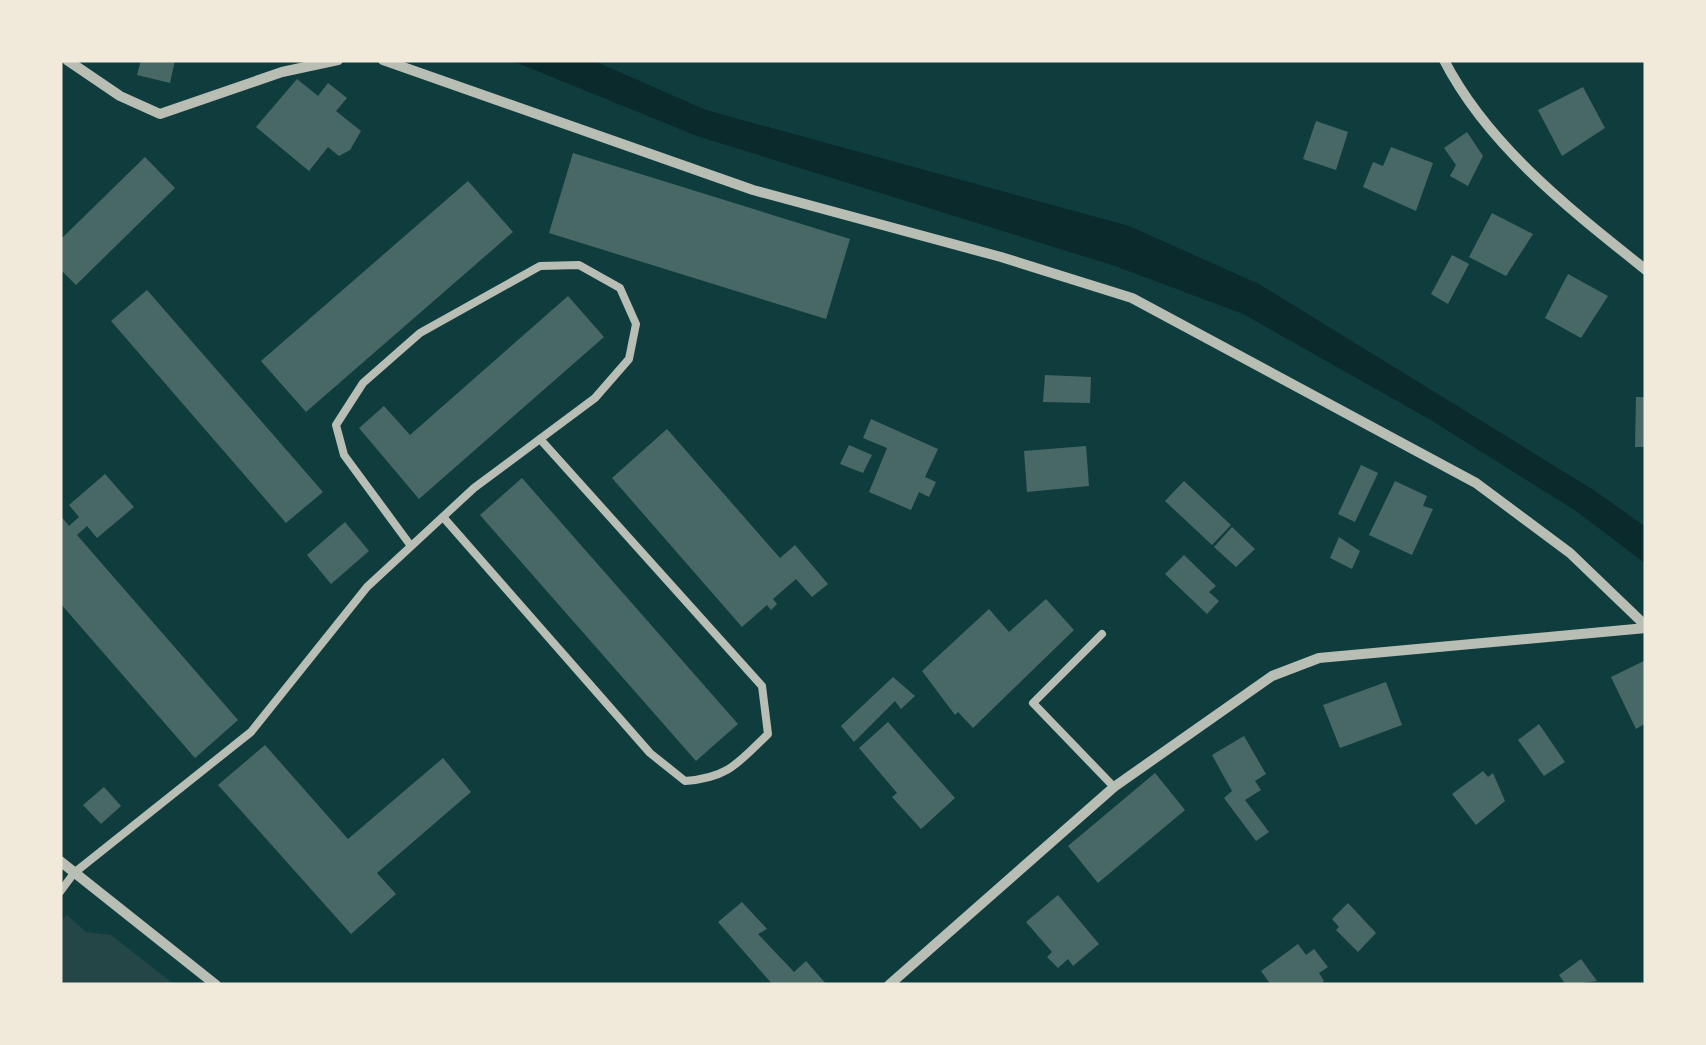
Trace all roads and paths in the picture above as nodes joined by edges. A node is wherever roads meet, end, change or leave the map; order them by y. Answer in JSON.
{"nodes":[{"id":1,"x":67,"y":60,"type":"edge"},
{"id":2,"x":338,"y":60,"type":"edge"},
{"id":3,"x":382,"y":60,"type":"edge"},
{"id":4,"x":1444,"y":60,"type":"edge"},
{"id":5,"x":1646,"y":270,"type":"edge"},
{"id":6,"x":540,"y":439,"type":"junction"},
{"id":7,"x":443,"y":516,"type":"junction"},
{"id":8,"x":411,"y":546,"type":"junction"},
{"id":9,"x":1646,"y":627,"type":"edge"},
{"id":10,"x":1102,"y":634,"type":"dead end"},
{"id":11,"x":1114,"y":786,"type":"junction"},
{"id":12,"x":60,"y":861,"type":"edge"},
{"id":13,"x":74,"y":873,"type":"junction"},
{"id":14,"x":60,"y":892,"type":"edge"},
{"id":15,"x":216,"y":985,"type":"edge"},
{"id":16,"x":889,"y":985,"type":"edge"}],
"edges":[{"from":1,"to":2,"type":"street"},
{"from":3,"to":9,"type":"street"},
{"from":4,"to":5,"type":"street"},
{"from":6,"to":7,"type":"lane"},
{"from":6,"to":7,"type":"lane"},
{"from":6,"to":8,"type":"lane"},
{"from":7,"to":8,"type":"lane"},
{"from":8,"to":13,"type":"lane"},
{"from":9,"to":11,"type":"street"},
{"from":10,"to":11,"type":"lane"},
{"from":11,"to":16,"type":"street"},
{"from":12,"to":13,"type":"street"},
{"from":13,"to":14,"type":"lane"},
{"from":13,"to":15,"type":"street"}]}
